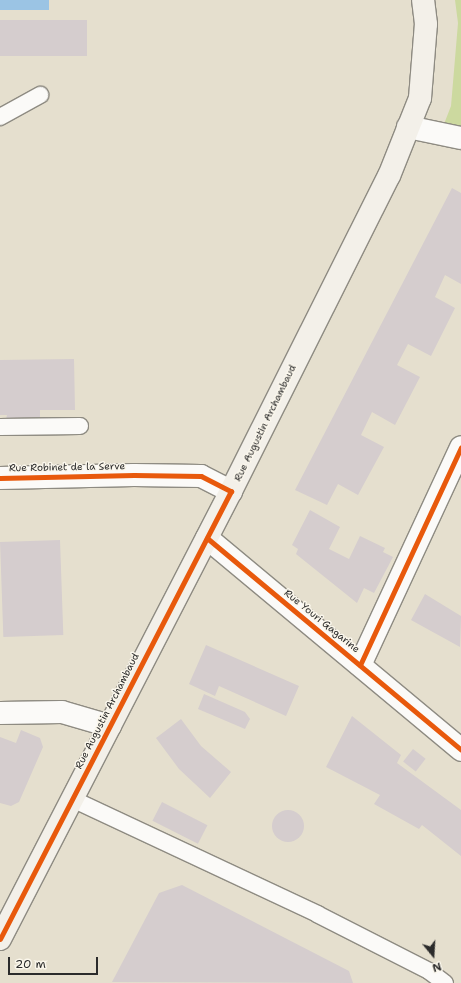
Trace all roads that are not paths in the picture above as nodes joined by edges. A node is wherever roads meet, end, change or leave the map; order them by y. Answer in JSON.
{"nodes":[{"id":1,"x":423,"y":0,"type":"edge"},
{"id":2,"x":40,"y":95,"type":"dead end"},
{"id":3,"x":0,"y":117,"type":"edge"},
{"id":4,"x":408,"y":128,"type":"junction"},
{"id":5,"x":461,"y":138,"type":"edge"},
{"id":6,"x":80,"y":426,"type":"dead end"},
{"id":7,"x":0,"y":427,"type":"edge"},
{"id":8,"x":461,"y":447,"type":"edge"},
{"id":9,"x":0,"y":478,"type":"edge"},
{"id":10,"x":231,"y":492,"type":"junction"},
{"id":11,"x":207,"y":538,"type":"junction"},
{"id":12,"x":360,"y":665,"type":"junction"},
{"id":13,"x":0,"y":713,"type":"edge"},
{"id":14,"x":110,"y":726,"type":"junction"},
{"id":15,"x":461,"y":750,"type":"edge"},
{"id":16,"x":72,"y":799,"type":"junction"},
{"id":17,"x":0,"y":939,"type":"edge"},
{"id":18,"x":446,"y":983,"type":"edge"}],
"edges":[{"from":1,"to":4,"type":"main road","name":"Rue Augustin Archambaud"},
{"from":2,"to":3,"type":"lane"},
{"from":4,"to":5,"type":"street"},
{"from":4,"to":10,"type":"main road","name":"Rue Augustin Archambaud"},
{"from":6,"to":7,"type":"lane"},
{"from":8,"to":12,"type":"street"},
{"from":9,"to":10,"type":"street","name":"Rue Robinet de la Serve"},
{"from":10,"to":11,"type":"main road","name":"Rue Augustin Archambaud"},
{"from":11,"to":12,"type":"street","name":"Rue Youri Gagarine"},
{"from":11,"to":14,"type":"main road","name":"Rue Augustin Archambaud"},
{"from":12,"to":15,"type":"street","name":"Rue Youri Gagarine"},
{"from":13,"to":14,"type":"street"},
{"from":14,"to":16,"type":"main road","name":"Rue Augustin Archambaud"},
{"from":16,"to":17,"type":"main road","name":"Rue Augustin Archambaud"},
{"from":16,"to":18,"type":"lane"}]}
